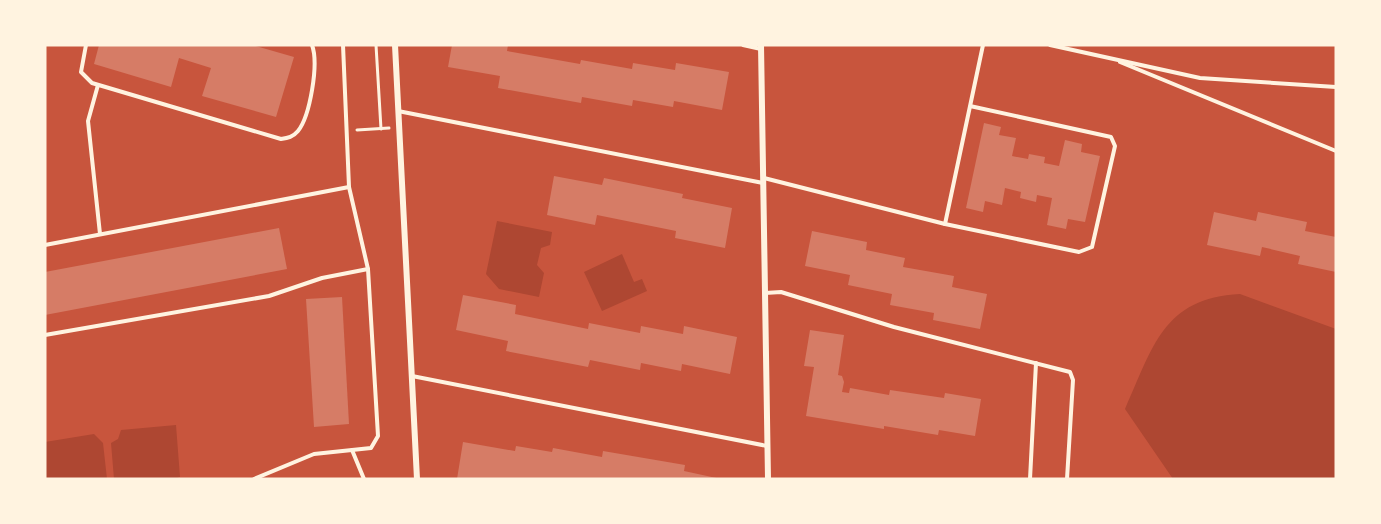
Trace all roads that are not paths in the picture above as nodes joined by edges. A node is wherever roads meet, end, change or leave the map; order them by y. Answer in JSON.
{"nodes":[{"id":1,"x":86,"y":45,"type":"edge"},
{"id":2,"x":312,"y":45,"type":"edge"},
{"id":3,"x":343,"y":45,"type":"edge"},
{"id":4,"x":395,"y":45,"type":"edge"},
{"id":5,"x":743,"y":45,"type":"edge"},
{"id":6,"x":982,"y":45,"type":"edge"},
{"id":7,"x":1050,"y":45,"type":"edge"},
{"id":8,"x":761,"y":47,"type":"edge"},
{"id":9,"x":1111,"y":58,"type":"junction"},
{"id":10,"x":98,"y":85,"type":"junction"},
{"id":11,"x":1336,"y":87,"type":"edge"},
{"id":12,"x":970,"y":106,"type":"junction"},
{"id":13,"x":399,"y":111,"type":"junction"},
{"id":14,"x":1336,"y":152,"type":"edge"},
{"id":15,"x":764,"y":181,"type":"junction"},
{"id":16,"x":349,"y":187,"type":"junction"},
{"id":17,"x":945,"y":224,"type":"junction"},
{"id":18,"x":100,"y":234,"type":"junction"},
{"id":19,"x":45,"y":245,"type":"edge"},
{"id":20,"x":368,"y":269,"type":"junction"},
{"id":21,"x":765,"y":293,"type":"junction"},
{"id":22,"x":45,"y":335,"type":"edge"},
{"id":23,"x":1036,"y":363,"type":"junction"},
{"id":24,"x":412,"y":376,"type":"junction"},
{"id":25,"x":767,"y":446,"type":"junction"},
{"id":26,"x":352,"y":450,"type":"junction"},
{"id":27,"x":254,"y":479,"type":"edge"},
{"id":28,"x":364,"y":479,"type":"edge"},
{"id":29,"x":417,"y":479,"type":"edge"},
{"id":30,"x":768,"y":479,"type":"edge"},
{"id":31,"x":1030,"y":479,"type":"edge"},
{"id":32,"x":1067,"y":479,"type":"edge"}],
"edges":[{"from":1,"to":10,"type":"lane"},
{"from":2,"to":10,"type":"lane"},
{"from":3,"to":16,"type":"lane"},
{"from":4,"to":13,"type":"street"},
{"from":5,"to":8,"type":"lane"},
{"from":6,"to":12,"type":"lane"},
{"from":7,"to":9,"type":"lane"},
{"from":8,"to":15,"type":"street"},
{"from":9,"to":11,"type":"lane"},
{"from":9,"to":14,"type":"lane"},
{"from":10,"to":18,"type":"lane"},
{"from":12,"to":17,"type":"lane"},
{"from":12,"to":17,"type":"lane"},
{"from":13,"to":15,"type":"lane"},
{"from":13,"to":24,"type":"street"},
{"from":15,"to":17,"type":"lane"},
{"from":15,"to":21,"type":"street"},
{"from":16,"to":18,"type":"lane"},
{"from":16,"to":20,"type":"lane"},
{"from":18,"to":19,"type":"lane"},
{"from":20,"to":22,"type":"lane"},
{"from":20,"to":26,"type":"lane"},
{"from":21,"to":23,"type":"lane"},
{"from":21,"to":25,"type":"street"},
{"from":23,"to":31,"type":"lane"},
{"from":23,"to":32,"type":"lane"},
{"from":24,"to":25,"type":"lane"},
{"from":24,"to":29,"type":"street"},
{"from":25,"to":30,"type":"street"},
{"from":26,"to":27,"type":"lane"},
{"from":26,"to":28,"type":"lane"}]}
